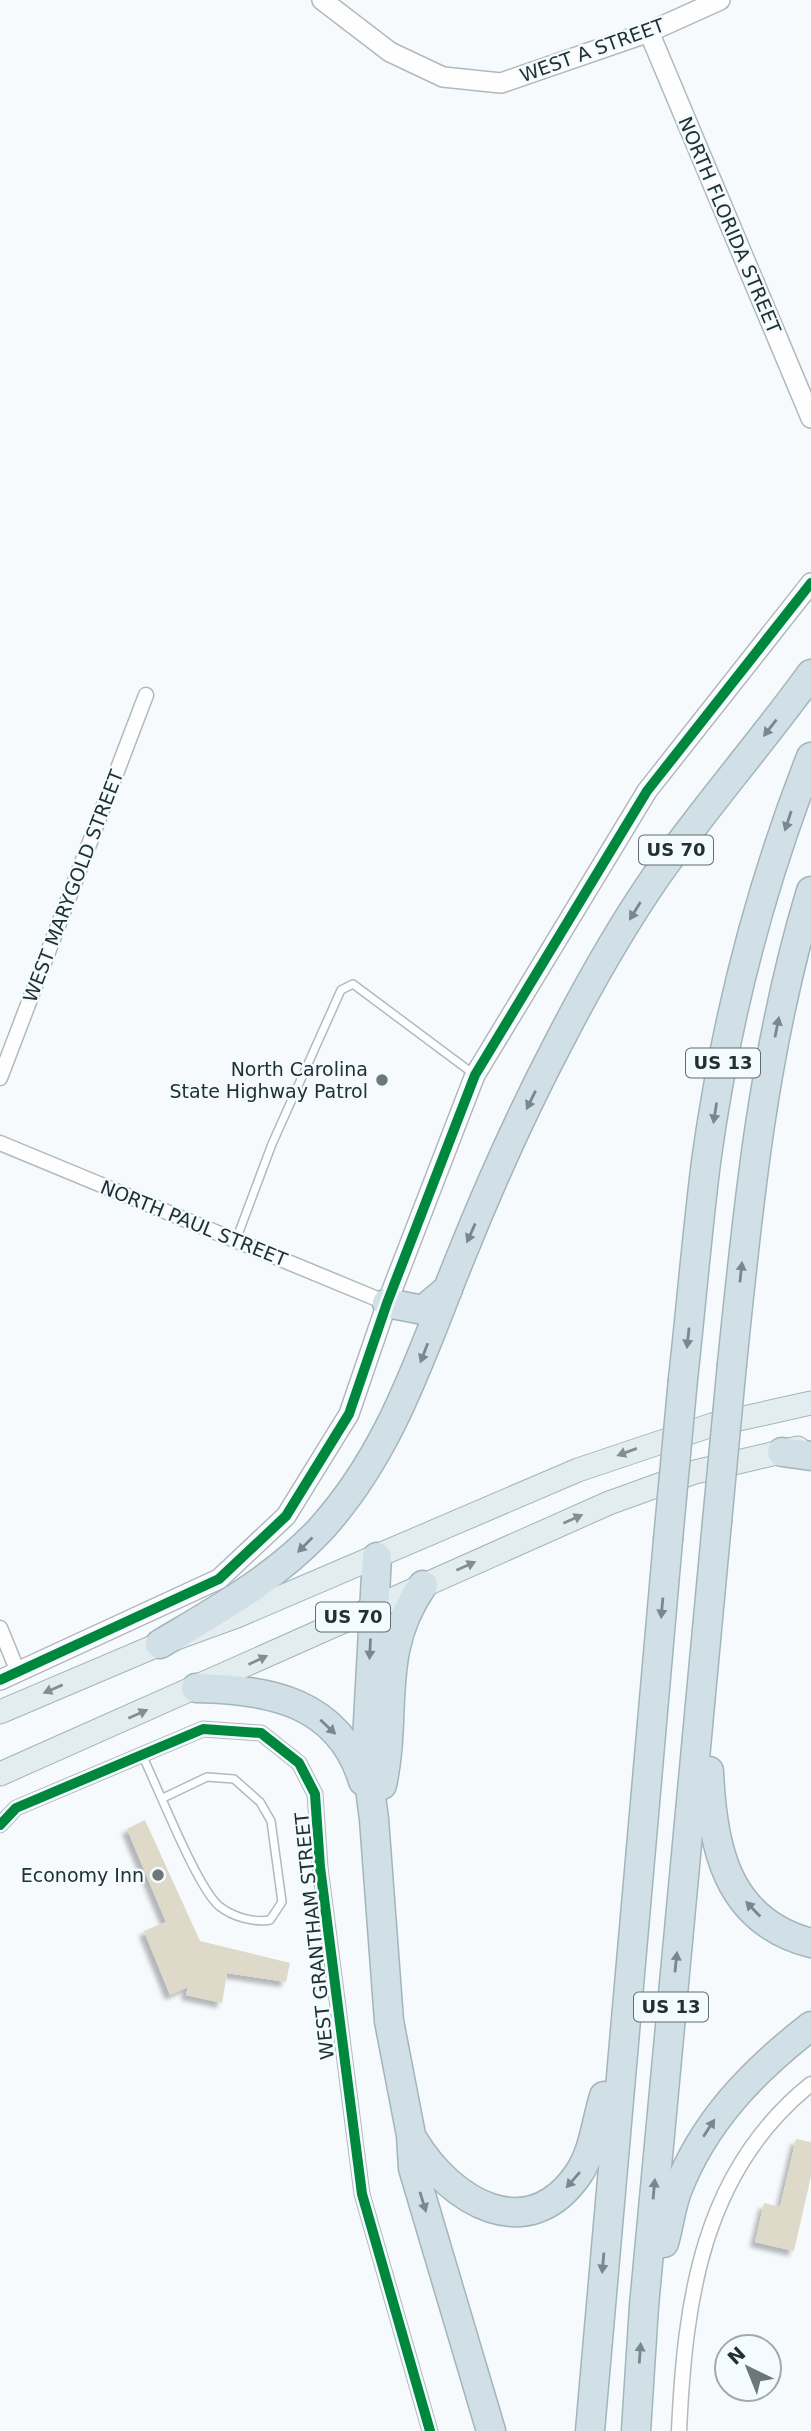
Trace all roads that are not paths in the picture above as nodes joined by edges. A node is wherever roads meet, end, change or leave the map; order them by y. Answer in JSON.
{"nodes":[{"id":1,"x":322,"y":0,"type":"edge"},
{"id":2,"x":720,"y":0,"type":"edge"},
{"id":3,"x":649,"y":32,"type":"junction"},
{"id":4,"x":811,"y":418,"type":"edge"},
{"id":5,"x":811,"y":583,"type":"edge"},
{"id":6,"x":811,"y":674,"type":"edge"},
{"id":7,"x":146,"y":695,"type":"dead end"},
{"id":8,"x":811,"y":757,"type":"edge"},
{"id":9,"x":811,"y":891,"type":"edge"},
{"id":10,"x":475,"y":1075,"type":"junction"},
{"id":11,"x":0,"y":1078,"type":"edge"},
{"id":12,"x":0,"y":1143,"type":"edge"},
{"id":13,"x":236,"y":1240,"type":"junction"},
{"id":14,"x":448,"y":1289,"type":"junction"},
{"id":15,"x":387,"y":1303,"type":"junction"},
{"id":16,"x":811,"y":1403,"type":"edge"},
{"id":17,"x":811,"y":1445,"type":"edge"},
{"id":18,"x":782,"y":1452,"type":"junction"},
{"id":19,"x":811,"y":1455,"type":"edge"},
{"id":20,"x":377,"y":1557,"type":"junction"},
{"id":21,"x":423,"y":1585,"type":"junction"},
{"id":22,"x":372,"y":1608,"type":"junction"},
{"id":23,"x":0,"y":1628,"type":"edge"},
{"id":24,"x":160,"y":1643,"type":"junction"},
{"id":25,"x":9,"y":1676,"type":"edge"},
{"id":26,"x":196,"y":1688,"type":"junction"},
{"id":27,"x":699,"y":1709,"type":"junction"},
{"id":28,"x":0,"y":1712,"type":"edge"},
{"id":29,"x":142,"y":1755,"type":"junction"},
{"id":30,"x":0,"y":1774,"type":"edge"},
{"id":31,"x":163,"y":1798,"type":"junction"},
{"id":32,"x":374,"y":1819,"type":"junction"},
{"id":33,"x":0,"y":1825,"type":"edge"},
{"id":34,"x":811,"y":1942,"type":"edge"},
{"id":35,"x":811,"y":2026,"type":"edge"},
{"id":36,"x":623,"y":2049,"type":"junction"},
{"id":37,"x":811,"y":2084,"type":"edge"},
{"id":38,"x":411,"y":2135,"type":"junction"},
{"id":39,"x":644,"y":2306,"type":"junction"},
{"id":40,"x":430,"y":2431,"type":"edge"},
{"id":41,"x":491,"y":2431,"type":"edge"},
{"id":42,"x":590,"y":2431,"type":"edge"},
{"id":43,"x":636,"y":2431,"type":"edge"},
{"id":44,"x":678,"y":2431,"type":"edge"}],
"edges":[{"from":1,"to":3,"type":"street","name":"WEST A STREET"},
{"from":2,"to":3,"type":"street","name":"WEST A STREET"},
{"from":3,"to":4,"type":"street","name":"NORTH FLORIDA STREET"},
{"from":5,"to":10,"type":"street"},
{"from":6,"to":14,"type":"highway","number":"US 70","one_way":true},
{"from":7,"to":11,"type":"street","name":"WEST MARYGOLD STREET"},
{"from":8,"to":36,"type":"highway","number":"US 13","one_way":true,"bridge":true},
{"from":27,"to":9,"type":"highway","number":"US 13","one_way":true,"bridge":true},
{"from":10,"to":13,"type":"lane"},
{"from":10,"to":15,"type":"street"},
{"from":12,"to":13,"type":"street","name":"NORTH PAUL STREET"},
{"from":13,"to":15,"type":"street","name":"NORTH PAUL STREET"},
{"from":14,"to":15,"type":"highway"},
{"from":14,"to":24,"type":"highway","one_way":true},
{"from":15,"to":25,"type":"street"},
{"from":16,"to":20,"type":"main road","one_way":true},
{"from":17,"to":18,"type":"main road"},
{"from":18,"to":19,"type":"highway"},
{"from":21,"to":18,"type":"main road","number":"US 70","one_way":true},
{"from":20,"to":22,"type":"highway"},
{"from":20,"to":24,"type":"main road"},
{"from":21,"to":22,"type":"main road","number":"US 70"},
{"from":21,"to":32,"type":"highway"},
{"from":26,"to":22,"type":"main road","number":"US 70","one_way":true},
{"from":22,"to":32,"type":"highway","one_way":true},
{"from":23,"to":25,"type":"street"},
{"from":24,"to":28,"type":"main road","one_way":true},
{"from":30,"to":26,"type":"main road","number":"US 70","one_way":true},
{"from":26,"to":32,"type":"highway","one_way":true},
{"from":34,"to":27,"type":"highway","one_way":true},
{"from":39,"to":27,"type":"highway","number":"US 13","one_way":true},
{"from":29,"to":31,"type":"lane"},
{"from":29,"to":33,"type":"street","name":"WEST GRANTHAM STREET"},
{"from":29,"to":40,"type":"street","name":"WEST GRANTHAM STREET"},
{"from":31,"to":31,"type":"lane"},
{"from":32,"to":38,"type":"highway"},
{"from":39,"to":35,"type":"highway","one_way":true},
{"from":36,"to":38,"type":"highway","one_way":true},
{"from":36,"to":42,"type":"highway","number":"US 13","one_way":true},
{"from":37,"to":44,"type":"street"},
{"from":38,"to":41,"type":"highway","one_way":true},
{"from":43,"to":39,"type":"highway","number":"US 13","one_way":true}]}
